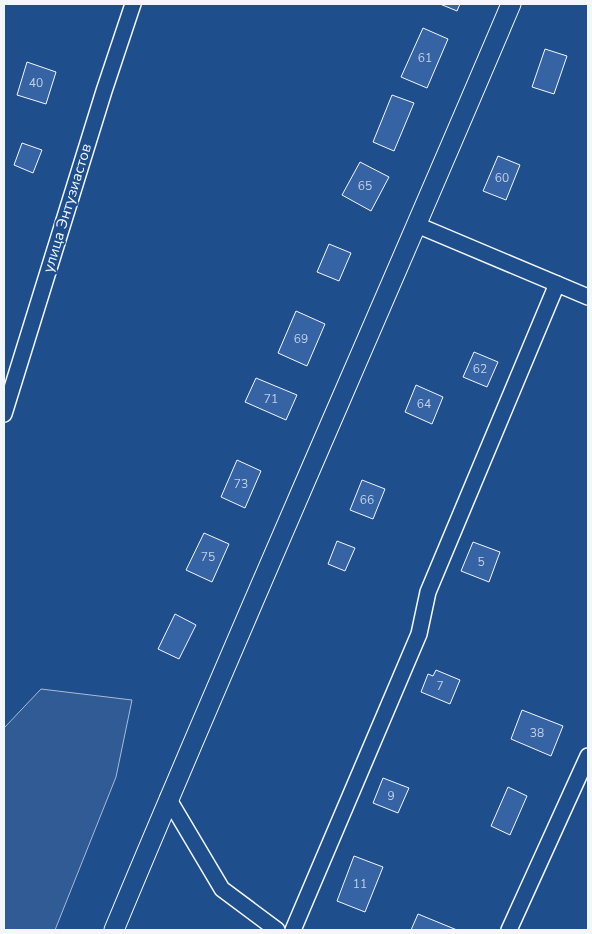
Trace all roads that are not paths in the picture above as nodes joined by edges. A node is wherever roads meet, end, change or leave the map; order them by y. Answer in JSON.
{"nodes":[{"id":1,"x":134,"y":4,"type":"edge"},
{"id":2,"x":511,"y":4,"type":"edge"},
{"id":3,"x":418,"y":225,"type":"junction"},
{"id":4,"x":557,"y":284,"type":"junction"},
{"id":5,"x":588,"y":297,"type":"edge"},
{"id":6,"x":4,"y":414,"type":"edge"},
{"id":7,"x":588,"y":756,"type":"edge"},
{"id":8,"x":168,"y":798,"type":"junction"},
{"id":9,"x":114,"y":930,"type":"edge"},
{"id":10,"x":277,"y":930,"type":"edge"},
{"id":11,"x":293,"y":930,"type":"edge"},
{"id":12,"x":509,"y":930,"type":"edge"}],
"edges":[{"from":1,"to":6,"type":"street","name":"улица Энтузиастов"},
{"from":2,"to":3,"type":"street"},
{"from":3,"to":4,"type":"street"},
{"from":3,"to":8,"type":"street"},
{"from":4,"to":5,"type":"street"},
{"from":4,"to":11,"type":"street"},
{"from":7,"to":12,"type":"street"},
{"from":8,"to":9,"type":"street"},
{"from":8,"to":10,"type":"street"}]}
